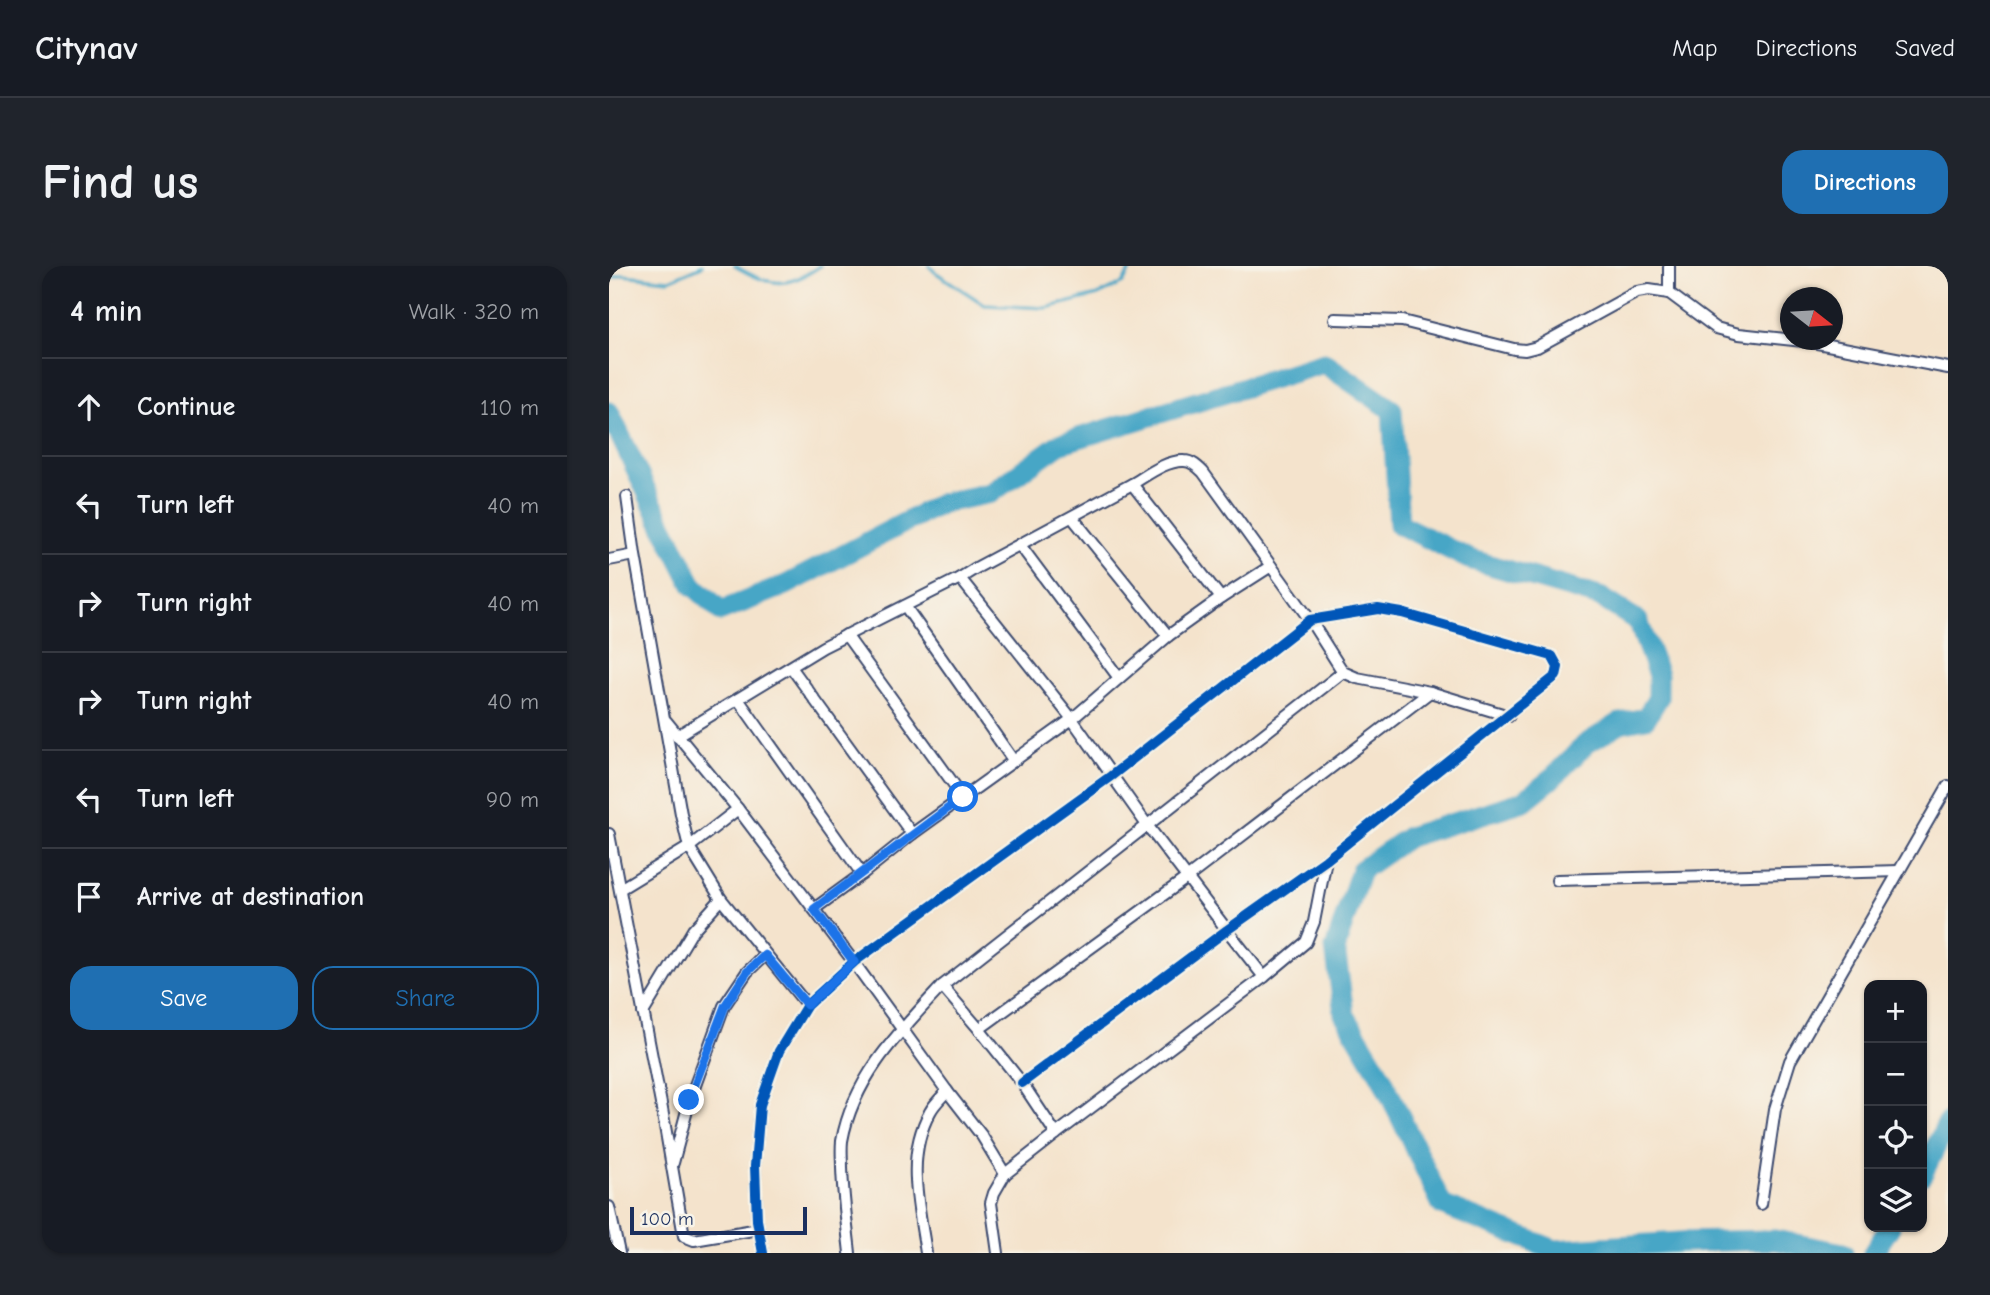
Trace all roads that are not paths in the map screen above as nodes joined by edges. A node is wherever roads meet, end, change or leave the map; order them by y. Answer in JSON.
{"nodes":[{"id":1,"x":1669,"y":266,"type":"edge"},
{"id":2,"x":1669,"y":293,"type":"junction"},
{"id":3,"x":1335,"y":319,"type":"dead end"},
{"id":4,"x":1948,"y":368,"type":"edge"},
{"id":5,"x":1132,"y":484,"type":"junction"},
{"id":6,"x":627,"y":497,"type":"dead end"},
{"id":7,"x":1072,"y":517,"type":"junction"},
{"id":8,"x":1020,"y":545,"type":"junction"},
{"id":9,"x":635,"y":555,"type":"junction"},
{"id":10,"x":609,"y":560,"type":"edge"},
{"id":11,"x":1271,"y":566,"type":"junction"},
{"id":12,"x":960,"y":578,"type":"junction"},
{"id":13,"x":1221,"y":598,"type":"junction"},
{"id":14,"x":905,"y":606,"type":"junction"},
{"id":15,"x":1310,"y":620,"type":"junction"},
{"id":16,"x":846,"y":635,"type":"junction"},
{"id":17,"x":1168,"y":636,"type":"junction"},
{"id":18,"x":791,"y":667,"type":"junction"},
{"id":19,"x":1343,"y":672,"type":"junction"},
{"id":20,"x":1119,"y":678,"type":"junction"},
{"id":21,"x":1430,"y":692,"type":"junction"},
{"id":22,"x":738,"y":699,"type":"junction"},
{"id":23,"x":1509,"y":716,"type":"junction"},
{"id":24,"x":1072,"y":719,"type":"junction"},
{"id":25,"x":666,"y":722,"type":"junction"},
{"id":26,"x":677,"y":736,"type":"junction"},
{"id":27,"x":1013,"y":761,"type":"junction"},
{"id":28,"x":1111,"y":776,"type":"junction"},
{"id":29,"x":1948,"y":786,"type":"edge"},
{"id":30,"x":963,"y":797,"type":"junction"},
{"id":31,"x":738,"y":809,"type":"junction"},
{"id":32,"x":1147,"y":825,"type":"junction"},
{"id":33,"x":609,"y":834,"type":"edge"},
{"id":34,"x":912,"y":834,"type":"junction"},
{"id":35,"x":689,"y":847,"type":"junction"},
{"id":36,"x":1326,"y":860,"type":"junction"},
{"id":37,"x":1899,"y":871,"type":"junction"},
{"id":38,"x":862,"y":874,"type":"junction"},
{"id":39,"x":1188,"y":877,"type":"junction"},
{"id":40,"x":1556,"y":880,"type":"dead end"},
{"id":41,"x":620,"y":889,"type":"junction"},
{"id":42,"x":721,"y":899,"type":"junction"},
{"id":43,"x":814,"y":909,"type":"junction"},
{"id":44,"x":1227,"y":930,"type":"junction"},
{"id":45,"x":765,"y":955,"type":"junction"},
{"id":46,"x":854,"y":962,"type":"junction"},
{"id":47,"x":1264,"y":977,"type":"junction"},
{"id":48,"x":942,"y":986,"type":"junction"},
{"id":49,"x":807,"y":1005,"type":"junction"},
{"id":50,"x":643,"y":1013,"type":"junction"},
{"id":51,"x":902,"y":1029,"type":"junction"},
{"id":52,"x":979,"y":1029,"type":"junction"},
{"id":53,"x":1022,"y":1083,"type":"junction"},
{"id":54,"x":947,"y":1091,"type":"junction"},
{"id":55,"x":1056,"y":1134,"type":"junction"},
{"id":56,"x":672,"y":1167,"type":"junction"},
{"id":57,"x":1005,"y":1174,"type":"junction"},
{"id":58,"x":1761,"y":1204,"type":"dead end"},
{"id":59,"x":609,"y":1207,"type":"edge"},
{"id":60,"x":759,"y":1228,"type":"junction"},
{"id":61,"x":619,"y":1253,"type":"edge"},
{"id":62,"x":763,"y":1253,"type":"edge"},
{"id":63,"x":850,"y":1253,"type":"edge"},
{"id":64,"x":926,"y":1253,"type":"edge"},
{"id":65,"x":998,"y":1253,"type":"edge"}],
"edges":[{"from":1,"to":2,"type":"street"},
{"from":2,"to":3,"type":"street"},
{"from":2,"to":4,"type":"street"},
{"from":5,"to":7,"type":"street"},
{"from":5,"to":11,"type":"street"},
{"from":5,"to":13,"type":"street"},
{"from":6,"to":9,"type":"street"},
{"from":7,"to":8,"type":"street"},
{"from":7,"to":17,"type":"street"},
{"from":8,"to":12,"type":"street"},
{"from":8,"to":20,"type":"street"},
{"from":9,"to":10,"type":"street"},
{"from":9,"to":25,"type":"street"},
{"from":11,"to":13,"type":"street"},
{"from":11,"to":15,"type":"street"},
{"from":12,"to":14,"type":"street"},
{"from":12,"to":24,"type":"street"},
{"from":13,"to":17,"type":"street"},
{"from":14,"to":16,"type":"street"},
{"from":14,"to":27,"type":"street"},
{"from":15,"to":19,"type":"street"},
{"from":15,"to":23,"type":"street"},
{"from":15,"to":28,"type":"street"},
{"from":16,"to":18,"type":"street"},
{"from":16,"to":30,"type":"street"},
{"from":17,"to":20,"type":"street"},
{"from":18,"to":22,"type":"street"},
{"from":18,"to":34,"type":"street"},
{"from":19,"to":21,"type":"street"},
{"from":19,"to":32,"type":"street"},
{"from":20,"to":24,"type":"street"},
{"from":21,"to":23,"type":"street"},
{"from":21,"to":39,"type":"street"},
{"from":22,"to":26,"type":"street"},
{"from":22,"to":38,"type":"street"},
{"from":23,"to":36,"type":"street"},
{"from":24,"to":27,"type":"street"},
{"from":24,"to":28,"type":"street"},
{"from":25,"to":26,"type":"street"},
{"from":25,"to":35,"type":"street"},
{"from":26,"to":31,"type":"street"},
{"from":27,"to":30,"type":"street"},
{"from":28,"to":32,"type":"street"},
{"from":28,"to":46,"type":"street"},
{"from":29,"to":37,"type":"street"},
{"from":30,"to":34,"type":"street"},
{"from":31,"to":35,"type":"street"},
{"from":31,"to":43,"type":"street"},
{"from":32,"to":39,"type":"street"},
{"from":32,"to":48,"type":"street"},
{"from":33,"to":41,"type":"street"},
{"from":34,"to":38,"type":"street"},
{"from":35,"to":41,"type":"street"},
{"from":35,"to":42,"type":"street"},
{"from":36,"to":44,"type":"street"},
{"from":36,"to":47,"type":"street"},
{"from":37,"to":40,"type":"street"},
{"from":37,"to":58,"type":"street"},
{"from":38,"to":43,"type":"street"},
{"from":39,"to":44,"type":"street"},
{"from":39,"to":52,"type":"street"},
{"from":41,"to":50,"type":"street"},
{"from":42,"to":45,"type":"street"},
{"from":42,"to":50,"type":"street"},
{"from":43,"to":46,"type":"street"},
{"from":44,"to":47,"type":"street"},
{"from":44,"to":53,"type":"street"},
{"from":45,"to":49,"type":"street"},
{"from":45,"to":56,"type":"street"},
{"from":46,"to":49,"type":"street"},
{"from":46,"to":51,"type":"street"},
{"from":47,"to":55,"type":"street"},
{"from":48,"to":51,"type":"street"},
{"from":48,"to":52,"type":"street"},
{"from":49,"to":60,"type":"street"},
{"from":50,"to":56,"type":"street"},
{"from":51,"to":54,"type":"street"},
{"from":51,"to":63,"type":"street"},
{"from":52,"to":53,"type":"street"},
{"from":53,"to":55,"type":"street"},
{"from":54,"to":57,"type":"street"},
{"from":54,"to":64,"type":"street"},
{"from":55,"to":57,"type":"street"},
{"from":56,"to":60,"type":"street"},
{"from":57,"to":65,"type":"street"},
{"from":59,"to":61,"type":"street"},
{"from":60,"to":62,"type":"street"}]}
